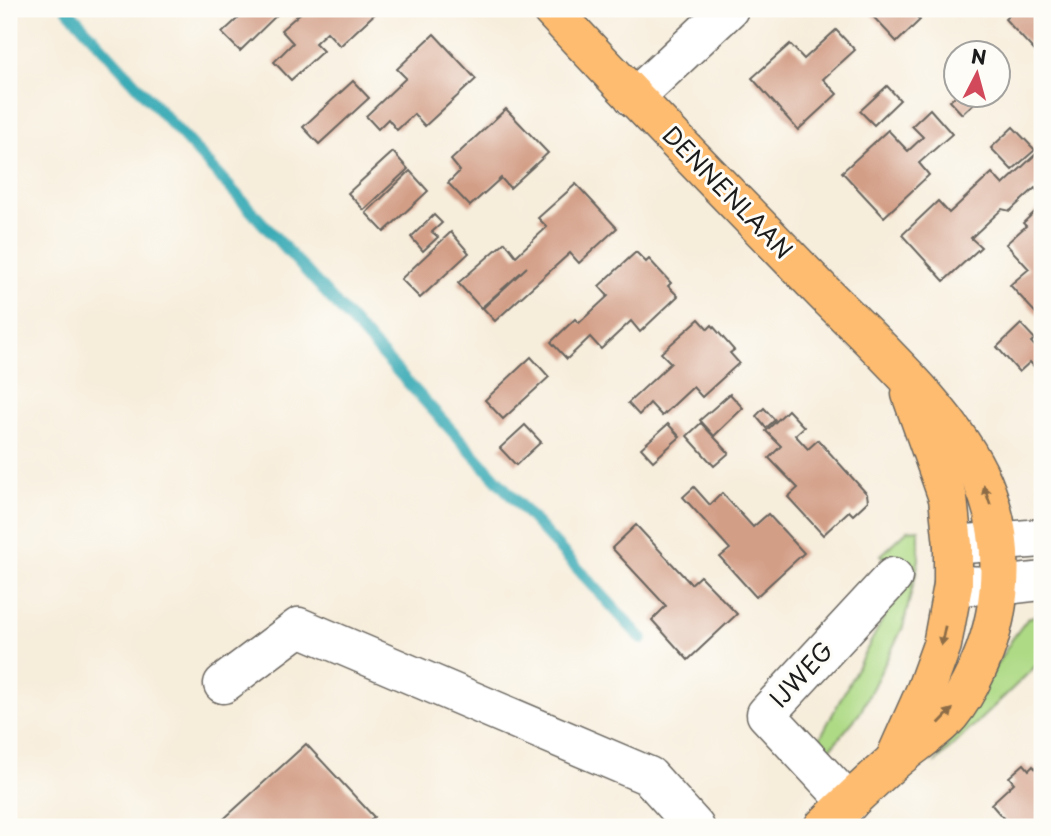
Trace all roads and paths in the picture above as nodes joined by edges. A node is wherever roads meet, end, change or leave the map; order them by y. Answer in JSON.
{"nodes":[{"id":1,"x":551,"y":9,"type":"edge"},
{"id":2,"x":730,"y":9,"type":"edge"},
{"id":3,"x":634,"y":98,"type":"junction"},
{"id":4,"x":904,"y":376,"type":"junction"},
{"id":5,"x":1042,"y":538,"type":"edge"},
{"id":6,"x":999,"y":541,"type":"junction"},
{"id":7,"x":953,"y":545,"type":"junction"},
{"id":8,"x":893,"y":577,"type":"dead end"},
{"id":9,"x":1042,"y":581,"type":"edge"},
{"id":10,"x":953,"y":585,"type":"junction"},
{"id":11,"x":999,"y":586,"type":"junction"},
{"id":12,"x":223,"y":684,"type":"dead end"},
{"id":13,"x":894,"y":761,"type":"junction"},
{"id":14,"x":836,"y":815,"type":"edge"},
{"id":15,"x":695,"y":827,"type":"edge"}],
"edges":[{"from":1,"to":3,"type":"main road","name":"DENNENLAAN"},
{"from":2,"to":3,"type":"street"},
{"from":3,"to":4,"type":"main road","name":"DENNENLAAN"},
{"from":6,"to":4,"type":"main road","name":"DENNENLAAN","one_way":true},
{"from":4,"to":7,"type":"main road","name":"DENNENLAAN"},
{"from":5,"to":6,"type":"street"},
{"from":6,"to":7,"type":"street"},
{"from":6,"to":11,"type":"main road","name":"DENNENLAAN"},
{"from":7,"to":10,"type":"main road","name":"IJWEG"},
{"from":8,"to":14,"type":"street","name":"IJWEG"},
{"from":9,"to":11,"type":"street"},
{"from":10,"to":11,"type":"street"},
{"from":10,"to":13,"type":"main road","name":"IJWEG","one_way":true},
{"from":13,"to":11,"type":"main road","name":"IJWEG","one_way":true},
{"from":12,"to":15,"type":"street"},
{"from":13,"to":14,"type":"main road","name":"IJWEG"}]}
